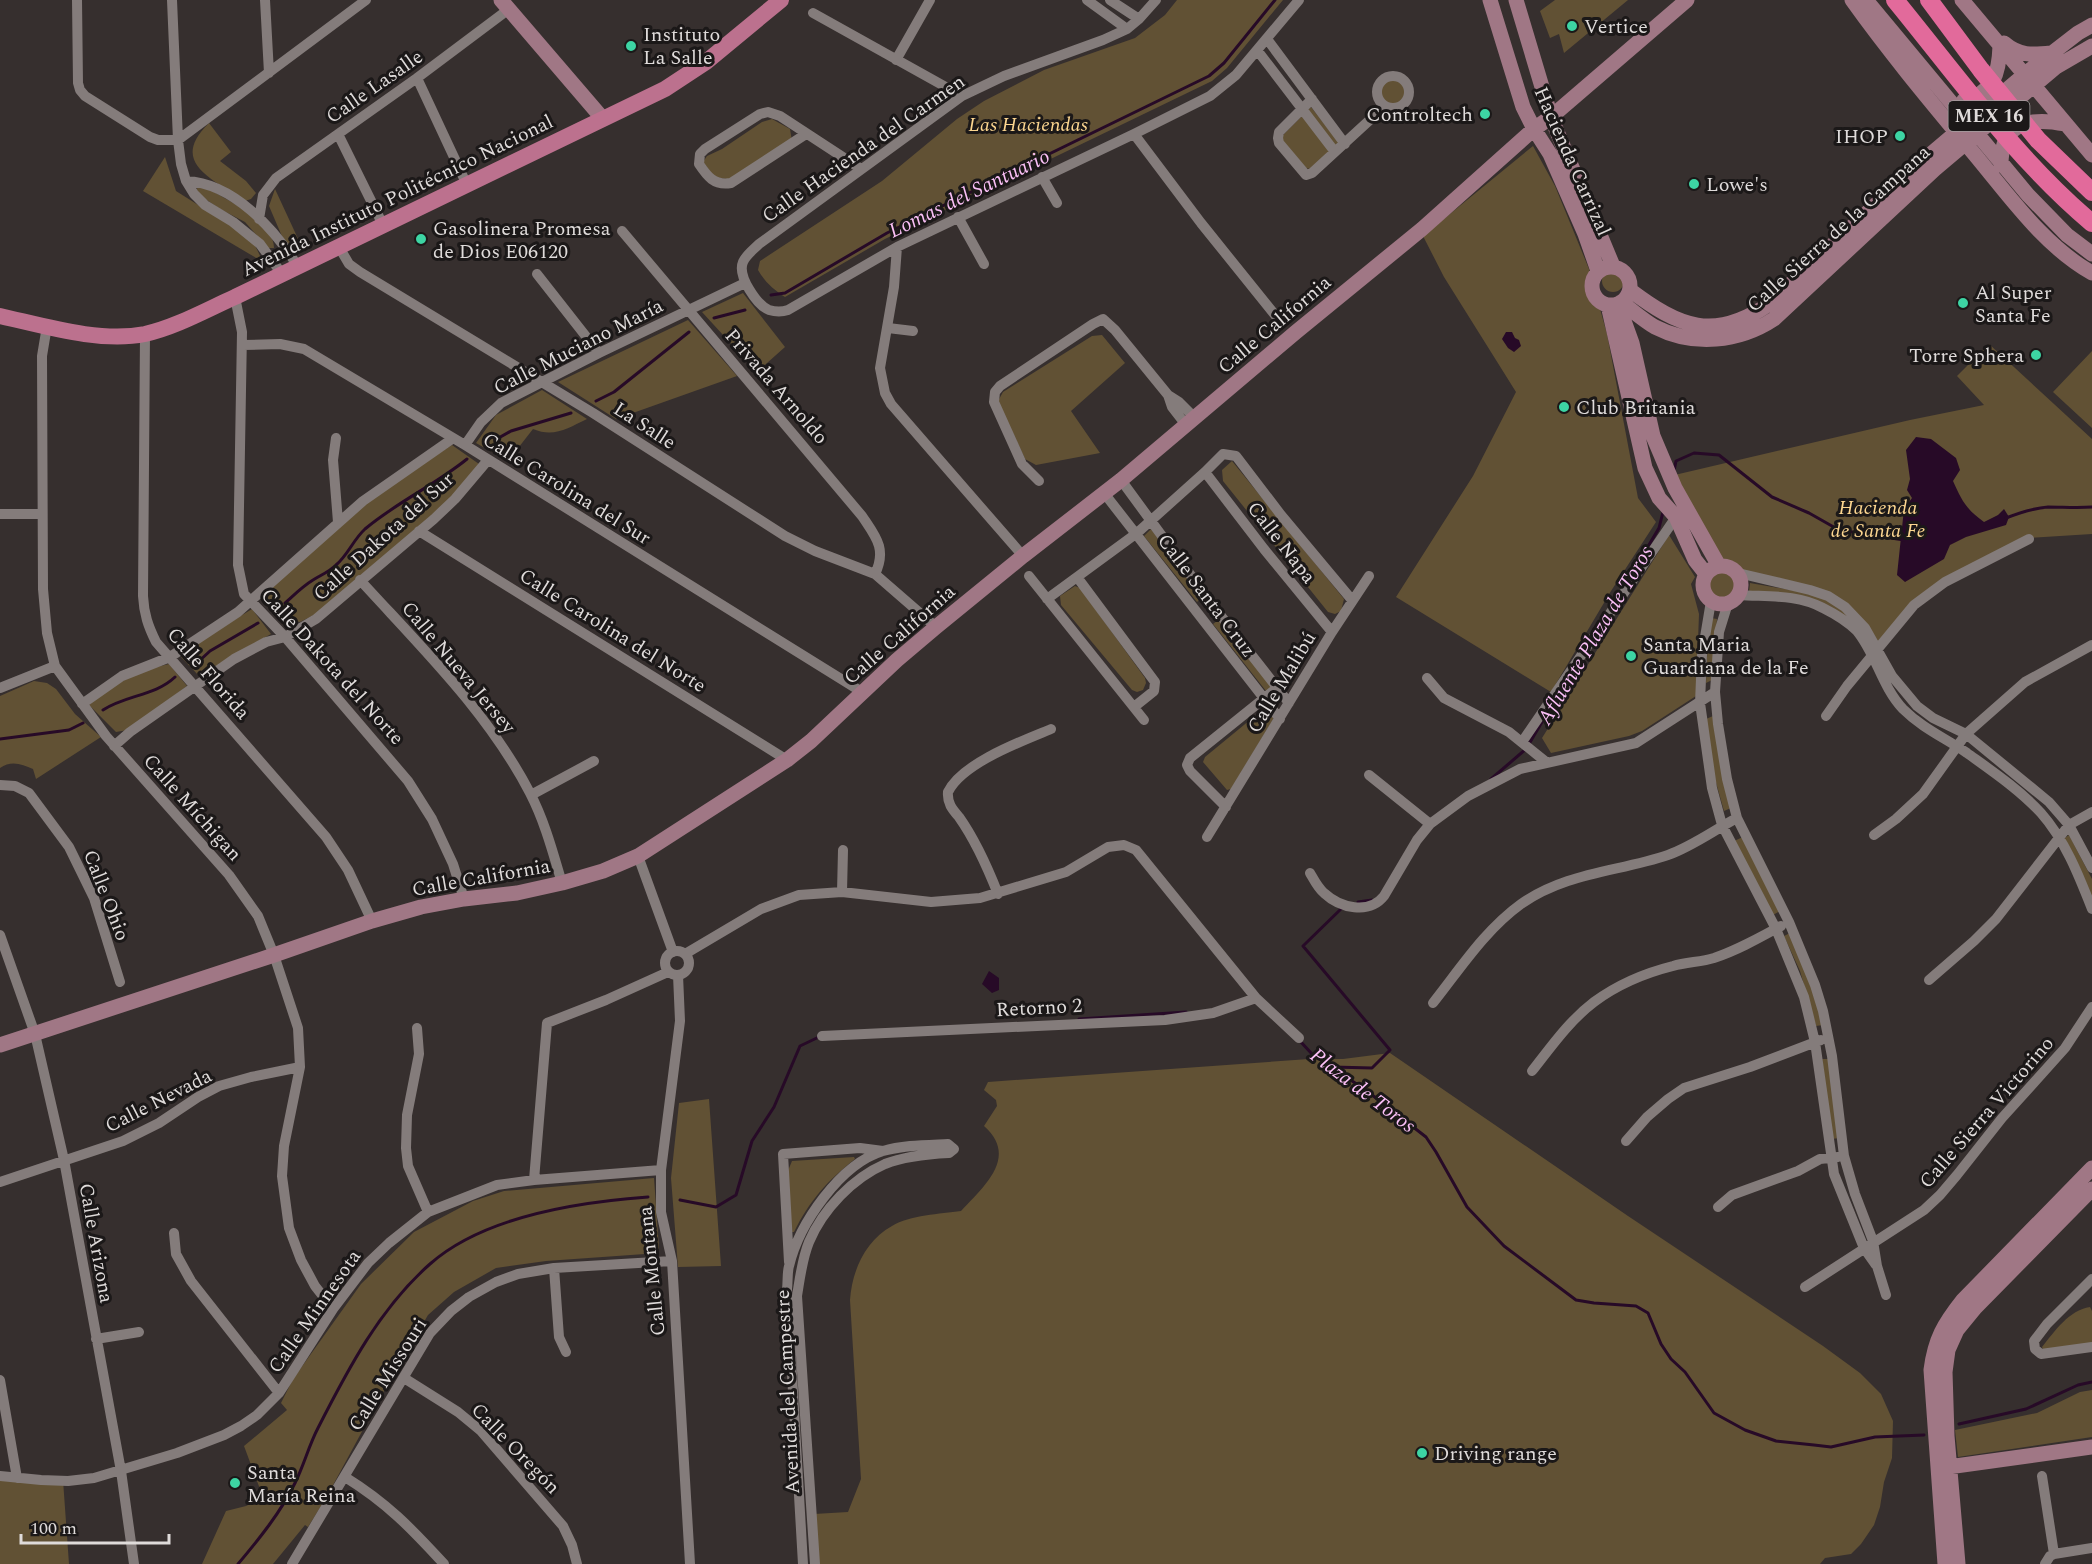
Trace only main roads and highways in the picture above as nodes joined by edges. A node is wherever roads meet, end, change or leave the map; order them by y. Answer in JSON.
{"nodes":[{"id":1,"x":782,"y":0,"type":"edge"},
{"id":2,"x":1895,"y":0,"type":"edge"},
{"id":3,"x":1929,"y":0,"type":"edge"},
{"id":4,"x":2092,"y":192,"type":"edge"},
{"id":5,"x":2092,"y":224,"type":"edge"},
{"id":6,"x":0,"y":316,"type":"edge"}],
"edges":[{"from":1,"to":6,"type":"main road","name":"Avenida Instituto Politécnico Nacional"},
{"from":2,"to":5,"type":"highway","number":"MEX 16"},
{"from":3,"to":4,"type":"highway","number":"MEX 16"}]}
